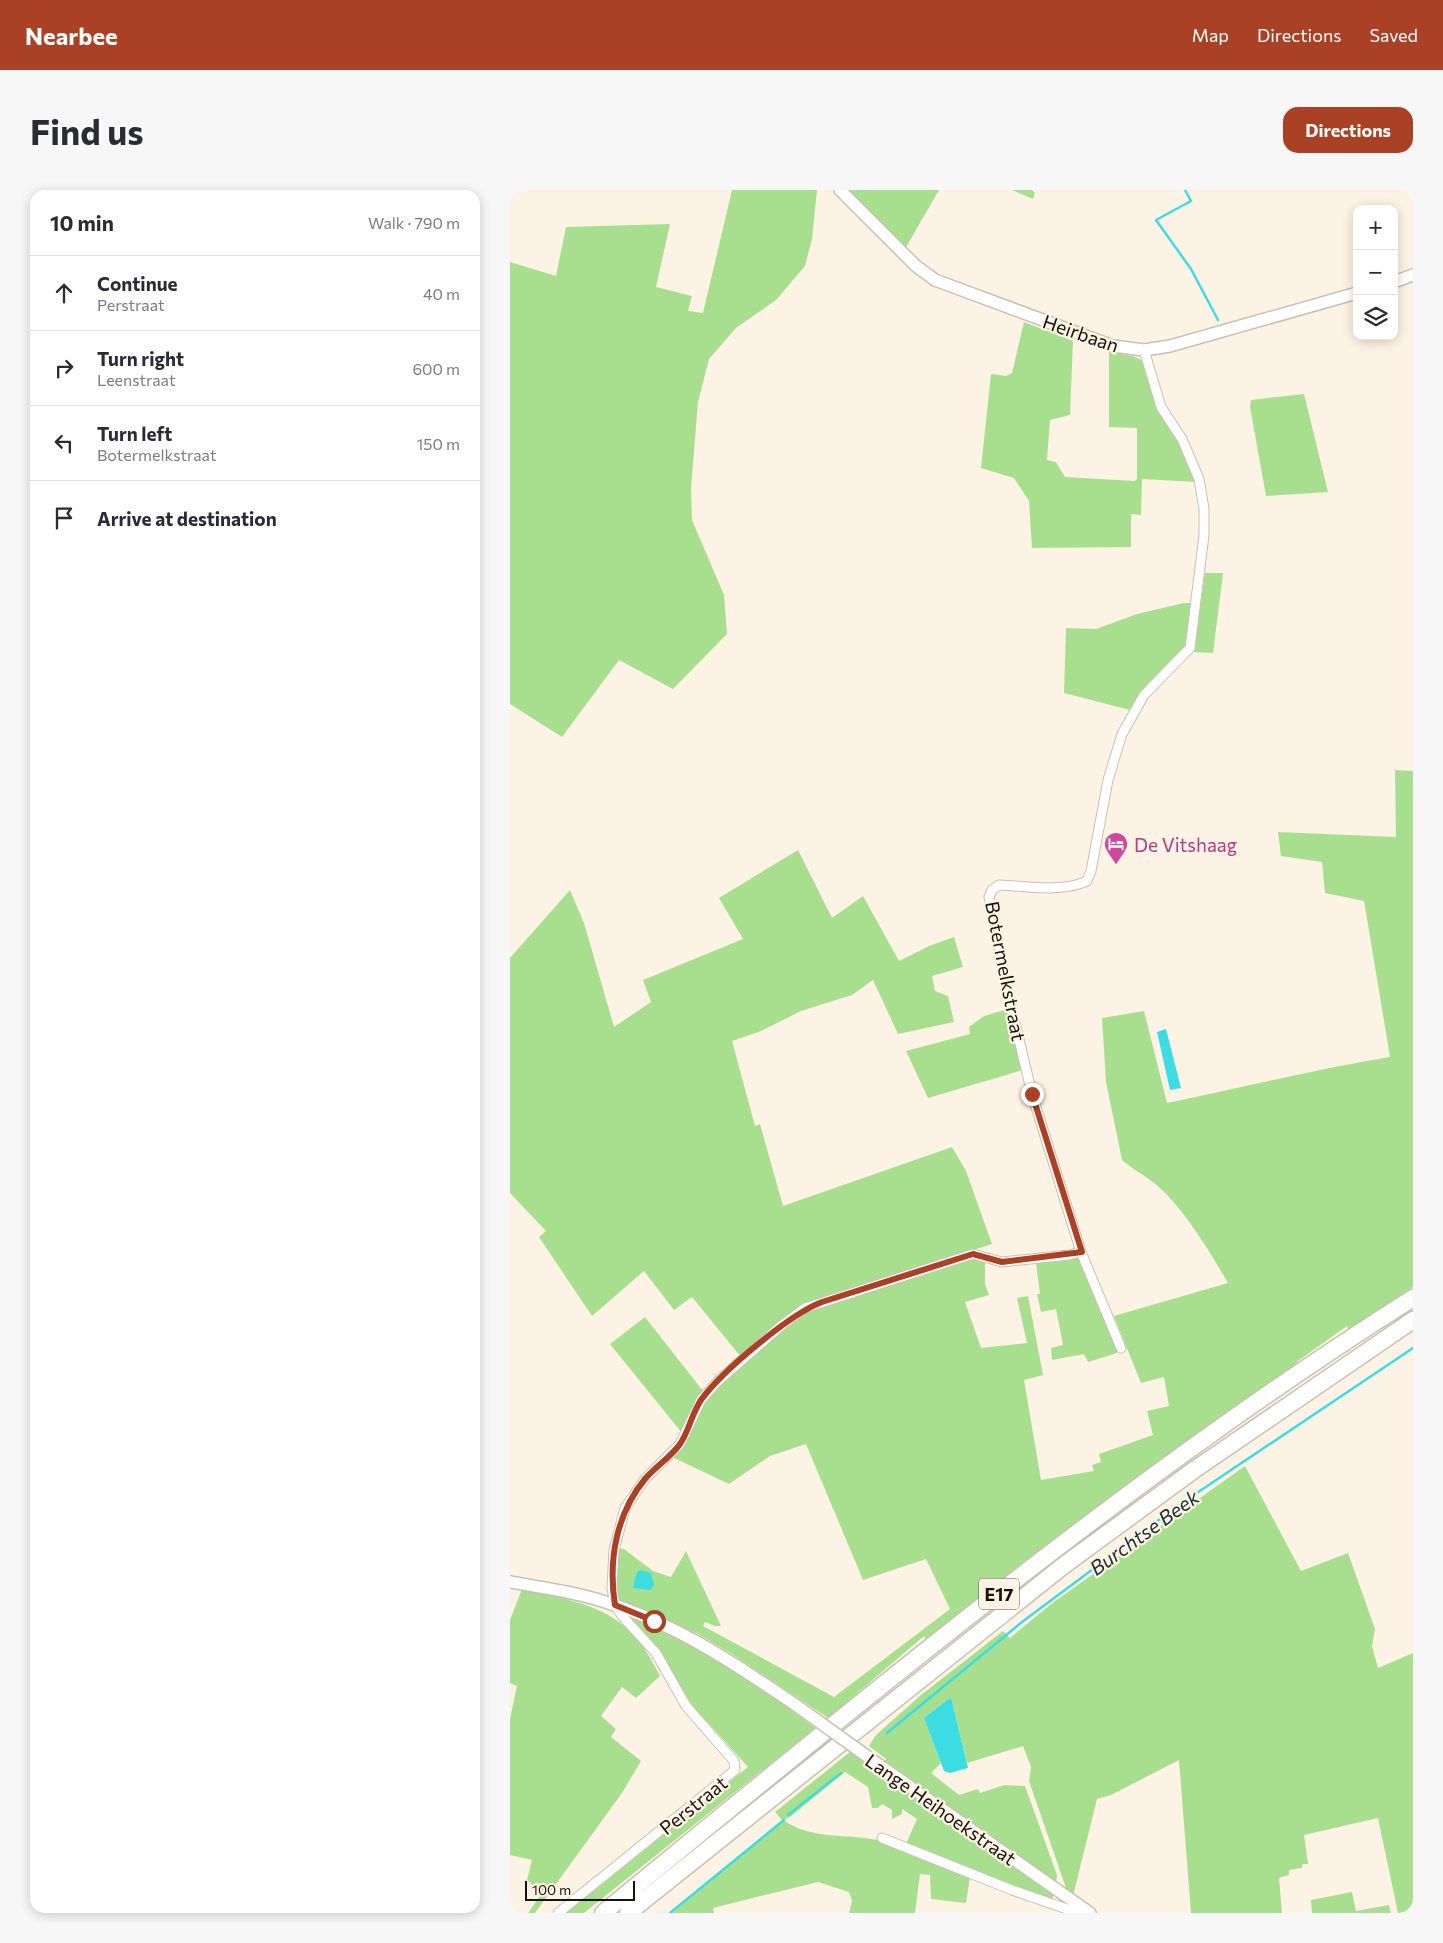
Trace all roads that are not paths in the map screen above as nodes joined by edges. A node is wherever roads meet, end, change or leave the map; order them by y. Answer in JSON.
{"nodes":[{"id":1,"x":840,"y":190,"type":"edge"},
{"id":2,"x":1413,"y":275,"type":"edge"},
{"id":3,"x":1398,"y":281,"type":"edge"},
{"id":4,"x":1353,"y":293,"type":"edge"},
{"id":5,"x":1144,"y":350,"type":"junction"},
{"id":6,"x":1082,"y":1252,"type":"junction"},
{"id":7,"x":1413,"y":1298,"type":"edge"},
{"id":8,"x":1413,"y":1320,"type":"edge"},
{"id":9,"x":1121,"y":1348,"type":"dead end"},
{"id":10,"x":510,"y":1582,"type":"edge"},
{"id":11,"x":615,"y":1605,"type":"junction"},
{"id":12,"x":882,"y":1838,"type":"dead end"},
{"id":13,"x":1088,"y":1912,"type":"edge"},
{"id":14,"x":558,"y":1913,"type":"edge"},
{"id":15,"x":603,"y":1913,"type":"edge"},
{"id":16,"x":628,"y":1913,"type":"edge"}],
"edges":[{"from":1,"to":5,"type":"street","name":"Heirbaan"},
{"from":2,"to":3,"type":"street"},
{"from":4,"to":5,"type":"street","name":"Heirbaan"},
{"from":5,"to":6,"type":"street","name":"Botermelkstraat"},
{"from":6,"to":9,"type":"street","name":"Botermelkstraat"},
{"from":6,"to":11,"type":"street"},
{"from":7,"to":15,"type":"highway","number":"E17"},
{"from":8,"to":16,"type":"highway","number":"E17"},
{"from":10,"to":11,"type":"street"},
{"from":11,"to":13,"type":"street","name":"Lange Heihoekstraat","bridge":true},
{"from":11,"to":14,"type":"street","name":"Perstraat"},
{"from":12,"to":13,"type":"street","name":"Lange Heihoekstraat"}]}
